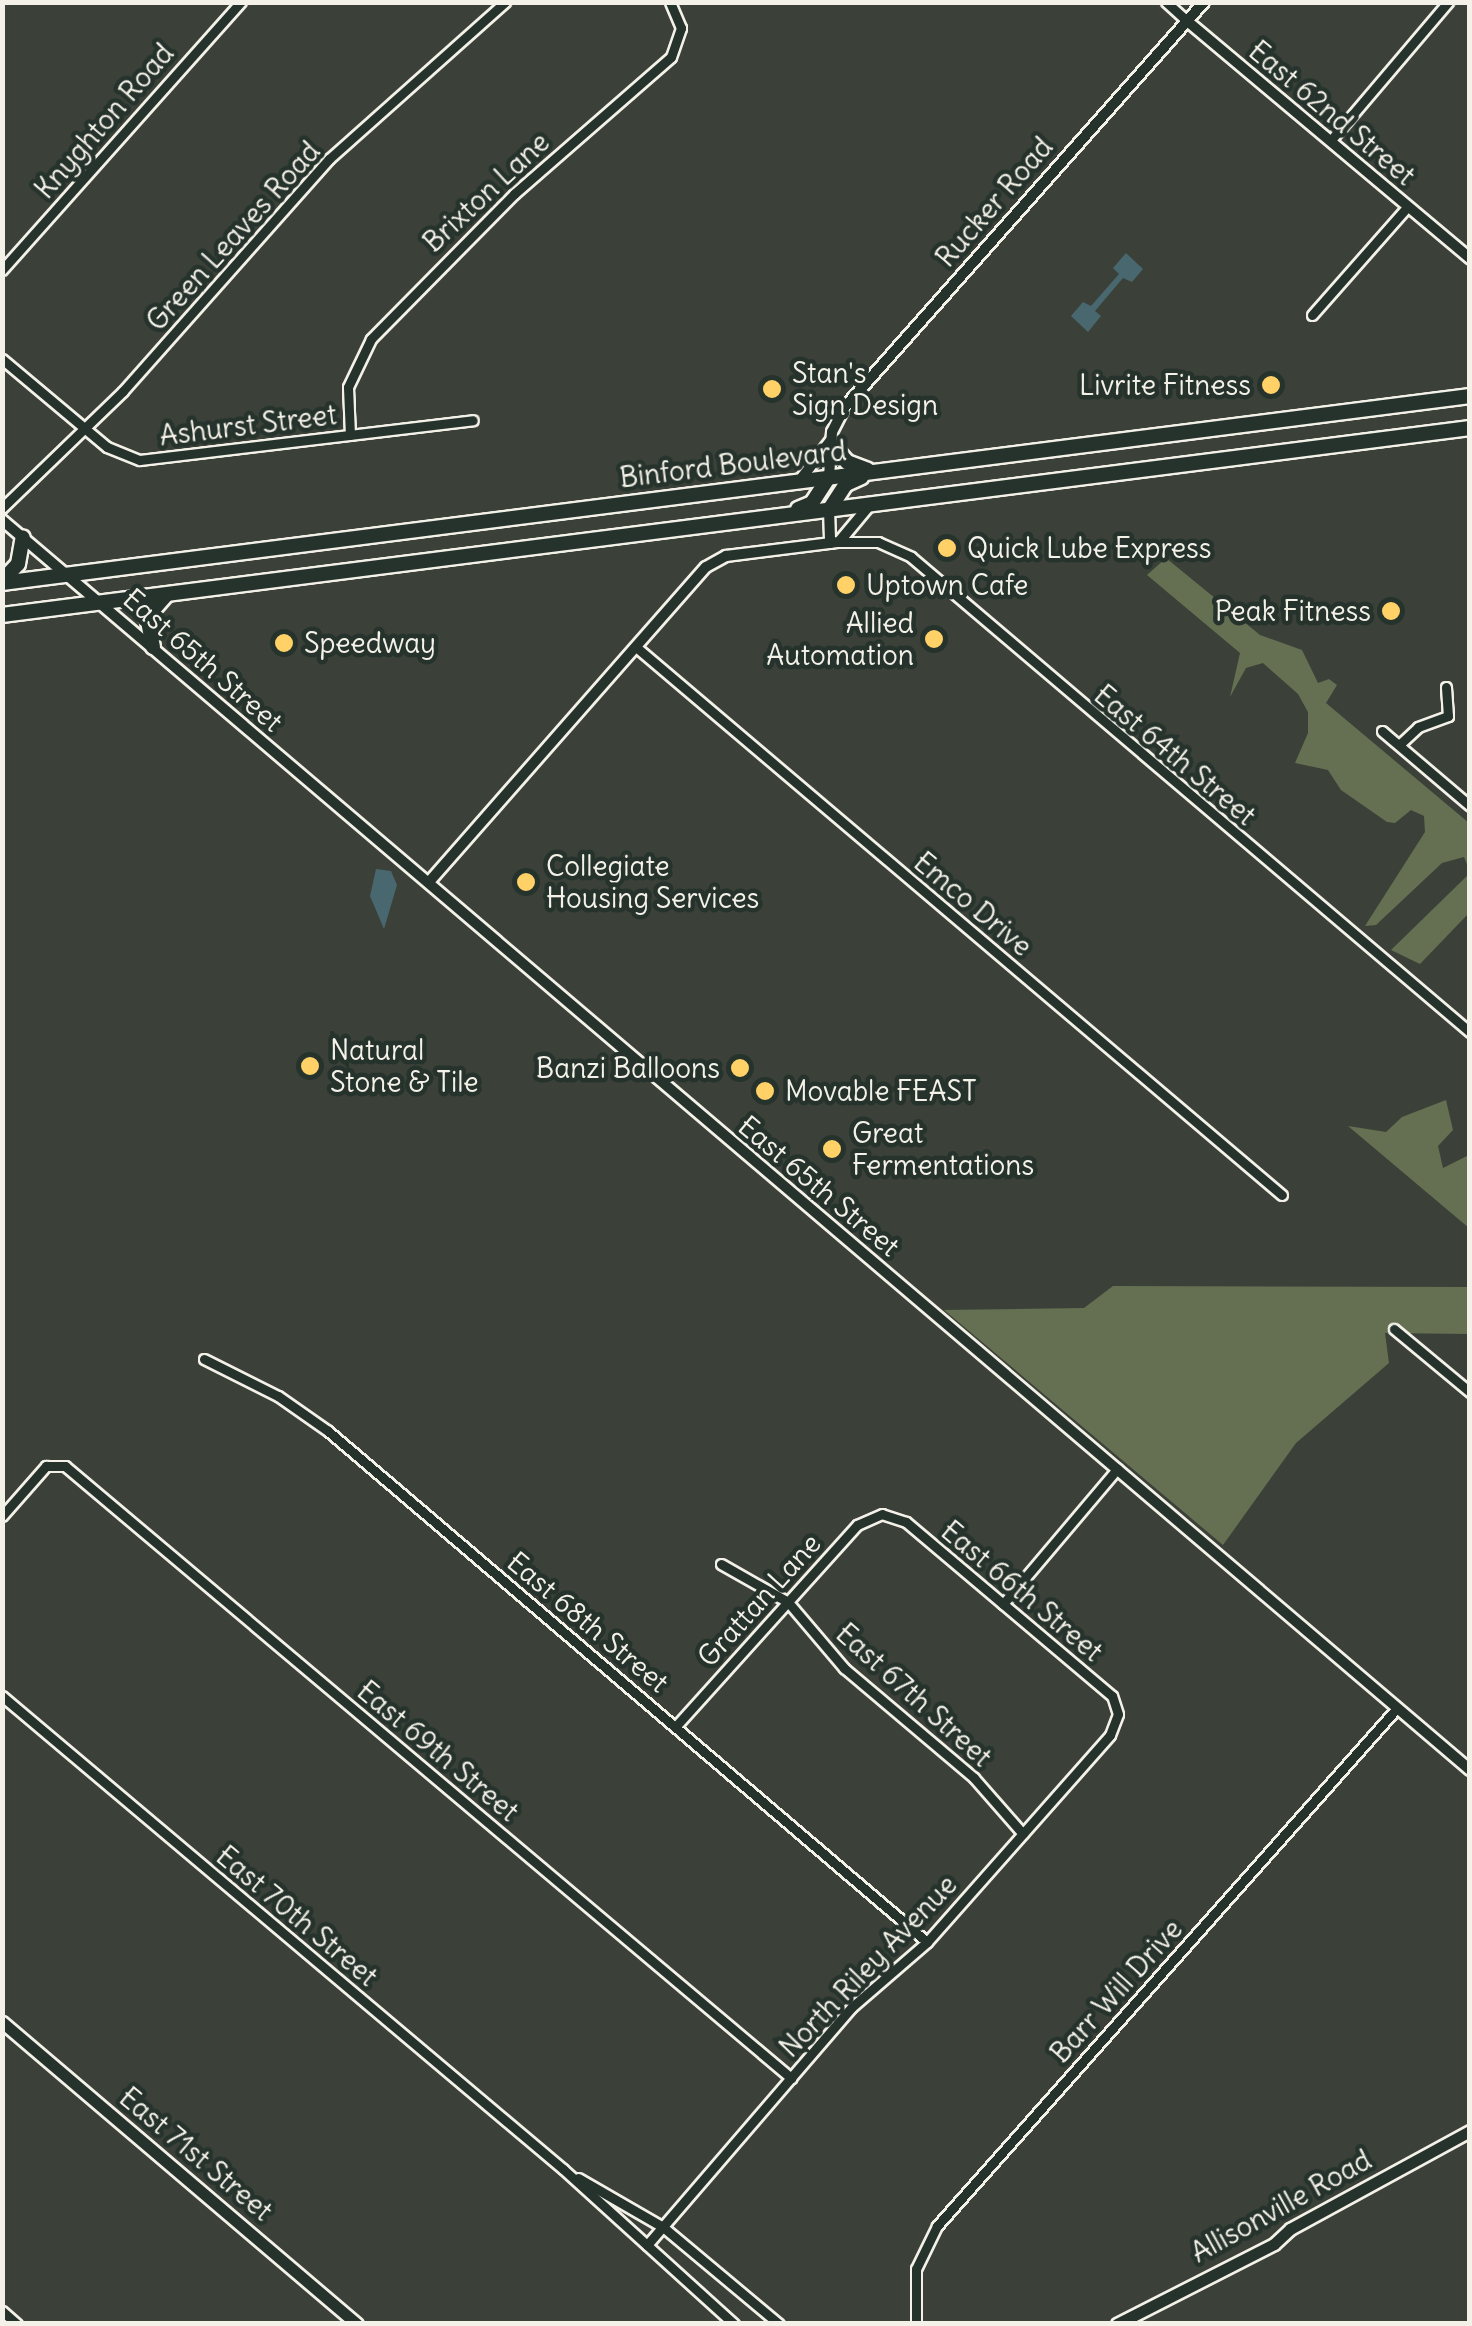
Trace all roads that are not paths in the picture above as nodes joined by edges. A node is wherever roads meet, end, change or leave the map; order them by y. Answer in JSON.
{"nodes":[{"id":1,"x":242,"y":2,"type":"edge"},
{"id":2,"x":505,"y":2,"type":"edge"},
{"id":3,"x":670,"y":2,"type":"edge"},
{"id":4,"x":1166,"y":2,"type":"edge"},
{"id":5,"x":1204,"y":2,"type":"edge"},
{"id":6,"x":1448,"y":2,"type":"edge"},
{"id":7,"x":1186,"y":20,"type":"junction"},
{"id":8,"x":1331,"y":140,"type":"junction"},
{"id":9,"x":1408,"y":206,"type":"junction"},
{"id":10,"x":1470,"y":258,"type":"edge"},
{"id":11,"x":2,"y":270,"type":"edge"},
{"id":12,"x":1312,"y":315,"type":"dead end"},
{"id":13,"x":2,"y":359,"type":"edge"},
{"id":14,"x":1470,"y":396,"type":"edge"},
{"id":15,"x":473,"y":420,"type":"dead end"},
{"id":16,"x":1470,"y":428,"type":"edge"},
{"id":17,"x":85,"y":430,"type":"junction"},
{"id":18,"x":350,"y":435,"type":"junction"},
{"id":19,"x":832,"y":444,"type":"junction"},
{"id":20,"x":873,"y":472,"type":"junction"},
{"id":21,"x":828,"y":477,"type":"junction"},
{"id":22,"x":800,"y":480,"type":"junction"},
{"id":23,"x":872,"y":504,"type":"junction"},
{"id":24,"x":2,"y":508,"type":"edge"},
{"id":25,"x":829,"y":510,"type":"junction"},
{"id":26,"x":788,"y":514,"type":"junction"},
{"id":27,"x":2,"y":520,"type":"edge"},
{"id":28,"x":23,"y":538,"type":"junction"},
{"id":29,"x":835,"y":542,"type":"junction"},
{"id":30,"x":66,"y":574,"type":"junction"},
{"id":31,"x":2,"y":582,"type":"edge"},
{"id":32,"x":167,"y":594,"type":"junction"},
{"id":33,"x":101,"y":602,"type":"junction"},
{"id":34,"x":2,"y":614,"type":"edge"},
{"id":35,"x":152,"y":647,"type":"junction"},
{"id":36,"x":636,"y":647,"type":"junction"},
{"id":37,"x":1446,"y":687,"type":"dead end"},
{"id":38,"x":1382,"y":731,"type":"dead end"},
{"id":39,"x":1398,"y":745,"type":"junction"},
{"id":40,"x":1470,"y":806,"type":"edge"},
{"id":41,"x":429,"y":882,"type":"junction"},
{"id":42,"x":1470,"y":1032,"type":"edge"},
{"id":43,"x":1282,"y":1195,"type":"dead end"},
{"id":44,"x":1394,"y":1329,"type":"dead end"},
{"id":45,"x":204,"y":1359,"type":"dead end"},
{"id":46,"x":1470,"y":1392,"type":"edge"},
{"id":47,"x":1117,"y":1470,"type":"junction"},
{"id":48,"x":882,"y":1514,"type":"joint"},
{"id":49,"x":2,"y":1516,"type":"edge"},
{"id":50,"x":721,"y":1564,"type":"dead end"},
{"id":51,"x":788,"y":1602,"type":"junction"},
{"id":52,"x":1003,"y":1604,"type":"junction"},
{"id":53,"x":2,"y":1696,"type":"edge"},
{"id":54,"x":1396,"y":1708,"type":"junction"},
{"id":55,"x":1118,"y":1717,"type":"joint"},
{"id":56,"x":676,"y":1726,"type":"junction"},
{"id":57,"x":1470,"y":1770,"type":"edge"},
{"id":58,"x":1022,"y":1834,"type":"junction"},
{"id":59,"x":927,"y":1942,"type":"junction"},
{"id":60,"x":2,"y":2022,"type":"edge"},
{"id":61,"x":791,"y":2078,"type":"junction"},
{"id":62,"x":1470,"y":2132,"type":"edge"},
{"id":63,"x":563,"y":2169,"type":"junction"},
{"id":64,"x":662,"y":2227,"type":"junction"},
{"id":65,"x":647,"y":2246,"type":"junction"},
{"id":66,"x":2,"y":2311,"type":"edge"},
{"id":67,"x":17,"y":2324,"type":"edge"},
{"id":68,"x":358,"y":2324,"type":"edge"},
{"id":69,"x":734,"y":2324,"type":"edge"},
{"id":70,"x":779,"y":2324,"type":"edge"},
{"id":71,"x":916,"y":2324,"type":"edge"},
{"id":72,"x":1117,"y":2324,"type":"edge"}],
"edges":[{"from":1,"to":11,"type":"street","name":"Knyghton Road"},
{"from":2,"to":17,"type":"street","name":"Green Leaves Road"},
{"from":3,"to":18,"type":"street","name":"Brixton Lane"},
{"from":4,"to":7,"type":"street","name":"East 62nd Street"},
{"from":5,"to":7,"type":"street","name":"Rucker Road"},
{"from":6,"to":8,"type":"street"},
{"from":7,"to":8,"type":"street","name":"East 62nd Street"},
{"from":7,"to":19,"type":"street","name":"Rucker Road"},
{"from":8,"to":9,"type":"street","name":"East 62nd Street"},
{"from":9,"to":10,"type":"street","name":"East 62nd Street"},
{"from":9,"to":12,"type":"street"},
{"from":13,"to":17,"type":"street","name":"Ashurst Street"},
{"from":14,"to":20,"type":"main road","name":"Binford Boulevard"},
{"from":15,"to":18,"type":"street","name":"Ashurst Street"},
{"from":16,"to":23,"type":"main road","name":"Binford Boulevard"},
{"from":17,"to":18,"type":"street","name":"Ashurst Street"},
{"from":17,"to":24,"type":"street","name":"Green Leaves Road"},
{"from":19,"to":20,"type":"main road"},
{"from":19,"to":21,"type":"street","name":"Rucker Road"},
{"from":19,"to":22,"type":"street","name":"Rucker Road"},
{"from":20,"to":21,"type":"main road","name":"Binford Boulevard"},
{"from":20,"to":25,"type":"main road"},
{"from":21,"to":22,"type":"main road","name":"Binford Boulevard"},
{"from":21,"to":26,"type":"main road"},
{"from":22,"to":30,"type":"main road","name":"Binford Boulevard"},
{"from":23,"to":25,"type":"main road","name":"Binford Boulevard"},
{"from":23,"to":29,"type":"street"},
{"from":25,"to":26,"type":"main road","name":"Binford Boulevard"},
{"from":25,"to":29,"type":"street"},
{"from":26,"to":32,"type":"main road","name":"Binford Boulevard"},
{"from":27,"to":28,"type":"street","name":"East 65th Street"},
{"from":28,"to":30,"type":"street","name":"East 65th Street"},
{"from":28,"to":31,"type":"main road"},
{"from":29,"to":36,"type":"street"},
{"from":29,"to":42,"type":"street","name":"East 64th Street"},
{"from":30,"to":31,"type":"main road","name":"Binford Boulevard"},
{"from":30,"to":33,"type":"street","name":"East 65th Street"},
{"from":32,"to":33,"type":"main road","name":"Binford Boulevard"},
{"from":32,"to":35,"type":"main road"},
{"from":33,"to":34,"type":"main road","name":"Binford Boulevard"},
{"from":33,"to":35,"type":"street","name":"East 65th Street"},
{"from":35,"to":41,"type":"street","name":"East 65th Street"},
{"from":36,"to":41,"type":"street"},
{"from":36,"to":43,"type":"street","name":"Emco Drive"},
{"from":37,"to":39,"type":"street"},
{"from":38,"to":39,"type":"street"},
{"from":39,"to":40,"type":"street"},
{"from":41,"to":47,"type":"street","name":"East 65th Street"},
{"from":44,"to":46,"type":"street"},
{"from":45,"to":56,"type":"street","name":"East 68th Street"},
{"from":47,"to":52,"type":"street"},
{"from":47,"to":54,"type":"street","name":"East 65th Street"},
{"from":48,"to":51,"type":"street","name":"Grattan Lane"},
{"from":48,"to":52,"type":"street","name":"East 66th Street"},
{"from":49,"to":61,"type":"street","name":"East 69th Street"},
{"from":50,"to":51,"type":"street","name":"East 67th Street"},
{"from":51,"to":56,"type":"street","name":"Grattan Lane"},
{"from":51,"to":58,"type":"street","name":"East 67th Street"},
{"from":52,"to":55,"type":"street","name":"East 66th Street"},
{"from":53,"to":63,"type":"street","name":"East 70th Street"},
{"from":54,"to":57,"type":"street","name":"East 65th Street"},
{"from":54,"to":71,"type":"street","name":"Barr Will Drive"},
{"from":55,"to":58,"type":"street","name":"North Riley Avenue"},
{"from":56,"to":59,"type":"street","name":"East 68th Street"},
{"from":58,"to":59,"type":"street","name":"North Riley Avenue"},
{"from":59,"to":61,"type":"street","name":"North Riley Avenue"},
{"from":60,"to":68,"type":"main road","name":"East 71st Street"},
{"from":61,"to":64,"type":"street","name":"North Riley Avenue"},
{"from":62,"to":72,"type":"main road","name":"Allisonville Road"},
{"from":63,"to":64,"type":"street","name":"East 70th Street"},
{"from":63,"to":65,"type":"street","name":"East 70th Street"},
{"from":64,"to":65,"type":"street","name":"North Riley Avenue"},
{"from":64,"to":70,"type":"street","name":"East 70th Street"},
{"from":65,"to":69,"type":"street","name":"East 70th Street"},
{"from":66,"to":67,"type":"street"}]}
